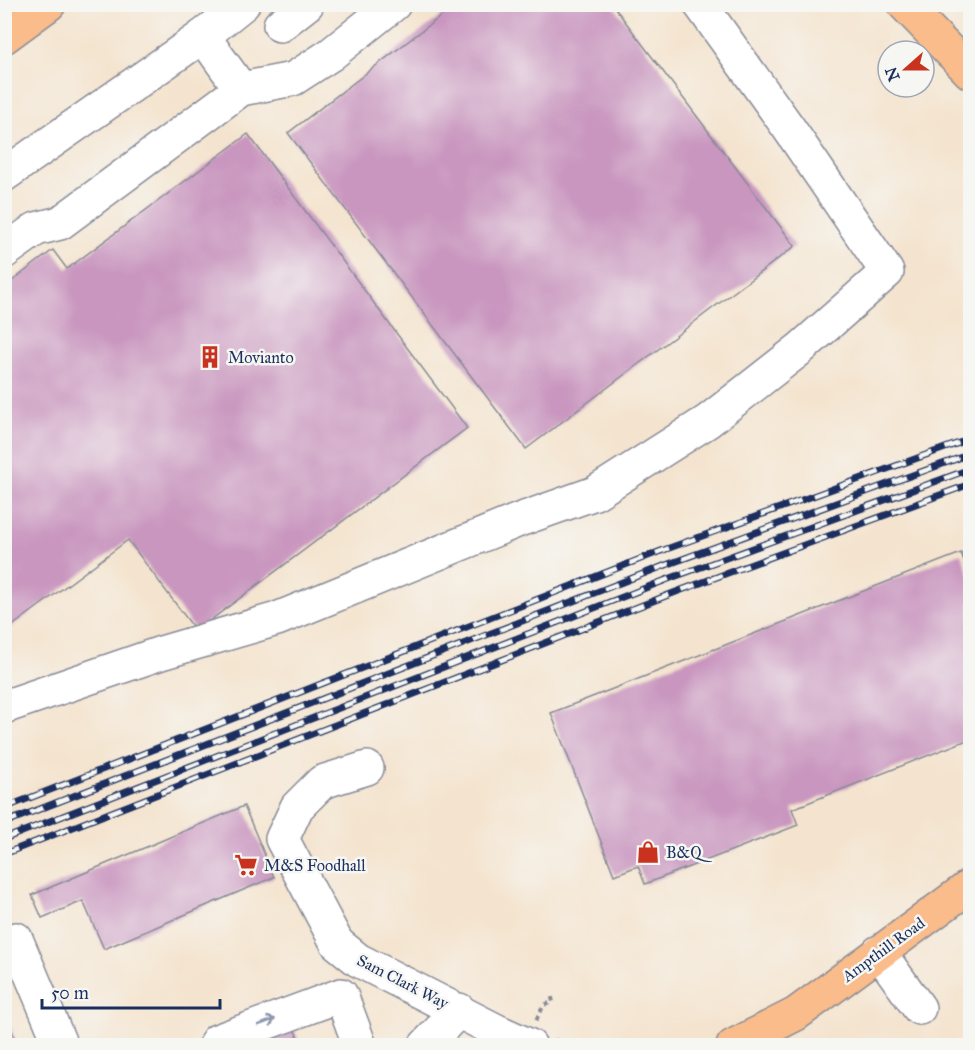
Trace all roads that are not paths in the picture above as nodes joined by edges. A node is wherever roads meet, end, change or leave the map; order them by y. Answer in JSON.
{"nodes":[{"id":1,"x":49,"y":4,"type":"edge"},
{"id":2,"x":243,"y":4,"type":"edge"},
{"id":3,"x":308,"y":4,"type":"edge"},
{"id":4,"x":394,"y":4,"type":"edge"},
{"id":5,"x":700,"y":4,"type":"edge"},
{"id":6,"x":904,"y":4,"type":"edge"},
{"id":7,"x":280,"y":25,"type":"dead end"},
{"id":8,"x":203,"y":36,"type":"junction"},
{"id":9,"x":4,"y":37,"type":"edge"},
{"id":10,"x":970,"y":72,"type":"edge"},
{"id":11,"x":241,"y":89,"type":"junction"},
{"id":12,"x":4,"y":175,"type":"edge"},
{"id":13,"x":4,"y":252,"type":"edge"},
{"id":14,"x":4,"y":707,"type":"edge"},
{"id":15,"x":367,"y":768,"type":"dead end"},
{"id":16,"x":970,"y":886,"type":"edge"},
{"id":17,"x":4,"y":944,"type":"edge"},
{"id":18,"x":879,"y":952,"type":"junction"},
{"id":19,"x":919,"y":1008,"type":"dead end"},
{"id":20,"x":459,"y":1010,"type":"junction"},
{"id":21,"x":796,"y":1014,"type":"junction"},
{"id":22,"x":527,"y":1038,"type":"edge"},
{"id":23,"x":61,"y":1046,"type":"edge"},
{"id":24,"x":218,"y":1046,"type":"edge"},
{"id":25,"x":360,"y":1046,"type":"edge"},
{"id":26,"x":425,"y":1046,"type":"edge"},
{"id":27,"x":733,"y":1046,"type":"edge"},
{"id":28,"x":770,"y":1046,"type":"edge"}],
"edges":[{"from":1,"to":9,"type":"main road"},
{"from":2,"to":8,"type":"street"},
{"from":3,"to":7,"type":"street"},
{"from":4,"to":11,"type":"street"},
{"from":5,"to":14,"type":"street"},
{"from":6,"to":10,"type":"main road"},
{"from":8,"to":11,"type":"street"},
{"from":8,"to":12,"type":"street"},
{"from":11,"to":13,"type":"street"},
{"from":15,"to":20,"type":"street","name":"Sam Clark Way"},
{"from":16,"to":18,"type":"main road","name":"Ampthill Road"},
{"from":17,"to":23,"type":"street"},
{"from":18,"to":19,"type":"street"},
{"from":18,"to":21,"type":"main road","name":"Ampthill Road"},
{"from":20,"to":22,"type":"street","name":"Sam Clark Way"},
{"from":20,"to":26,"type":"street"},
{"from":21,"to":27,"type":"main road","name":"Ampthill Road"},
{"from":21,"to":28,"type":"main road","name":"Ampthill Road"},
{"from":24,"to":25,"type":"street","one_way":true}]}
